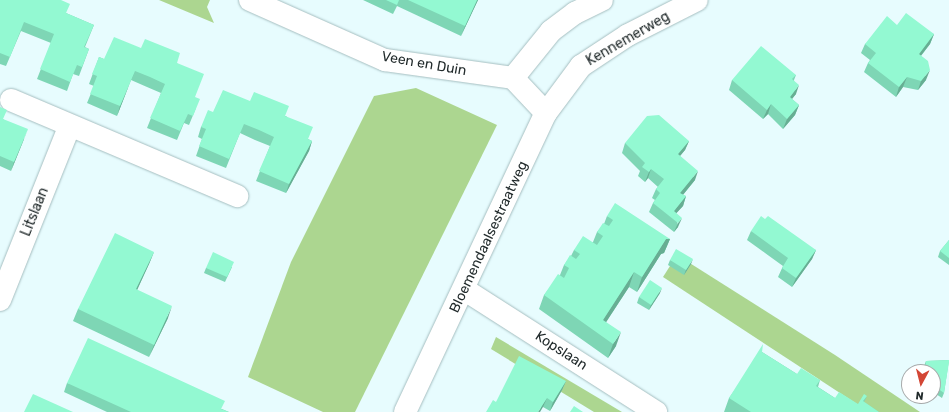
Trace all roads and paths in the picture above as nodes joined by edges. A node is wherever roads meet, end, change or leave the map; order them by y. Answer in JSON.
{"nodes":[{"id":1,"x":250,"y":0,"type":"edge"},
{"id":2,"x":602,"y":0,"type":"edge"},
{"id":3,"x":697,"y":0,"type":"edge"},
{"id":4,"x":571,"y":7,"type":"edge"},
{"id":5,"x":580,"y":66,"type":"joint"},
{"id":6,"x":514,"y":78,"type":"junction"},
{"id":7,"x":11,"y":100,"type":"dead end"},
{"id":8,"x":546,"y":113,"type":"junction"},
{"id":9,"x":70,"y":125,"type":"junction"},
{"id":10,"x":237,"y":196,"type":"dead end"},
{"id":11,"x":465,"y":290,"type":"junction"},
{"id":12,"x":0,"y":300,"type":"edge"},
{"id":13,"x":405,"y":412,"type":"edge"},
{"id":14,"x":656,"y":412,"type":"edge"}],
"edges":[{"from":1,"to":6,"type":"street","name":"Veen en Duin"},
{"from":2,"to":4,"type":"street"},
{"from":3,"to":5,"type":"street","name":"Kennemerweg"},
{"from":4,"to":6,"type":"street"},
{"from":5,"to":8,"type":"street","name":"Bloemendaalsestraatweg"},
{"from":6,"to":8,"type":"street"},
{"from":7,"to":9,"type":"street"},
{"from":8,"to":11,"type":"street","name":"Bloemendaalsestraatweg"},
{"from":9,"to":10,"type":"street"},
{"from":9,"to":12,"type":"street","name":"Litslaan"},
{"from":11,"to":13,"type":"street","name":"Bloemendaalsestraatweg"},
{"from":11,"to":14,"type":"street","name":"Kopslaan"}]}
